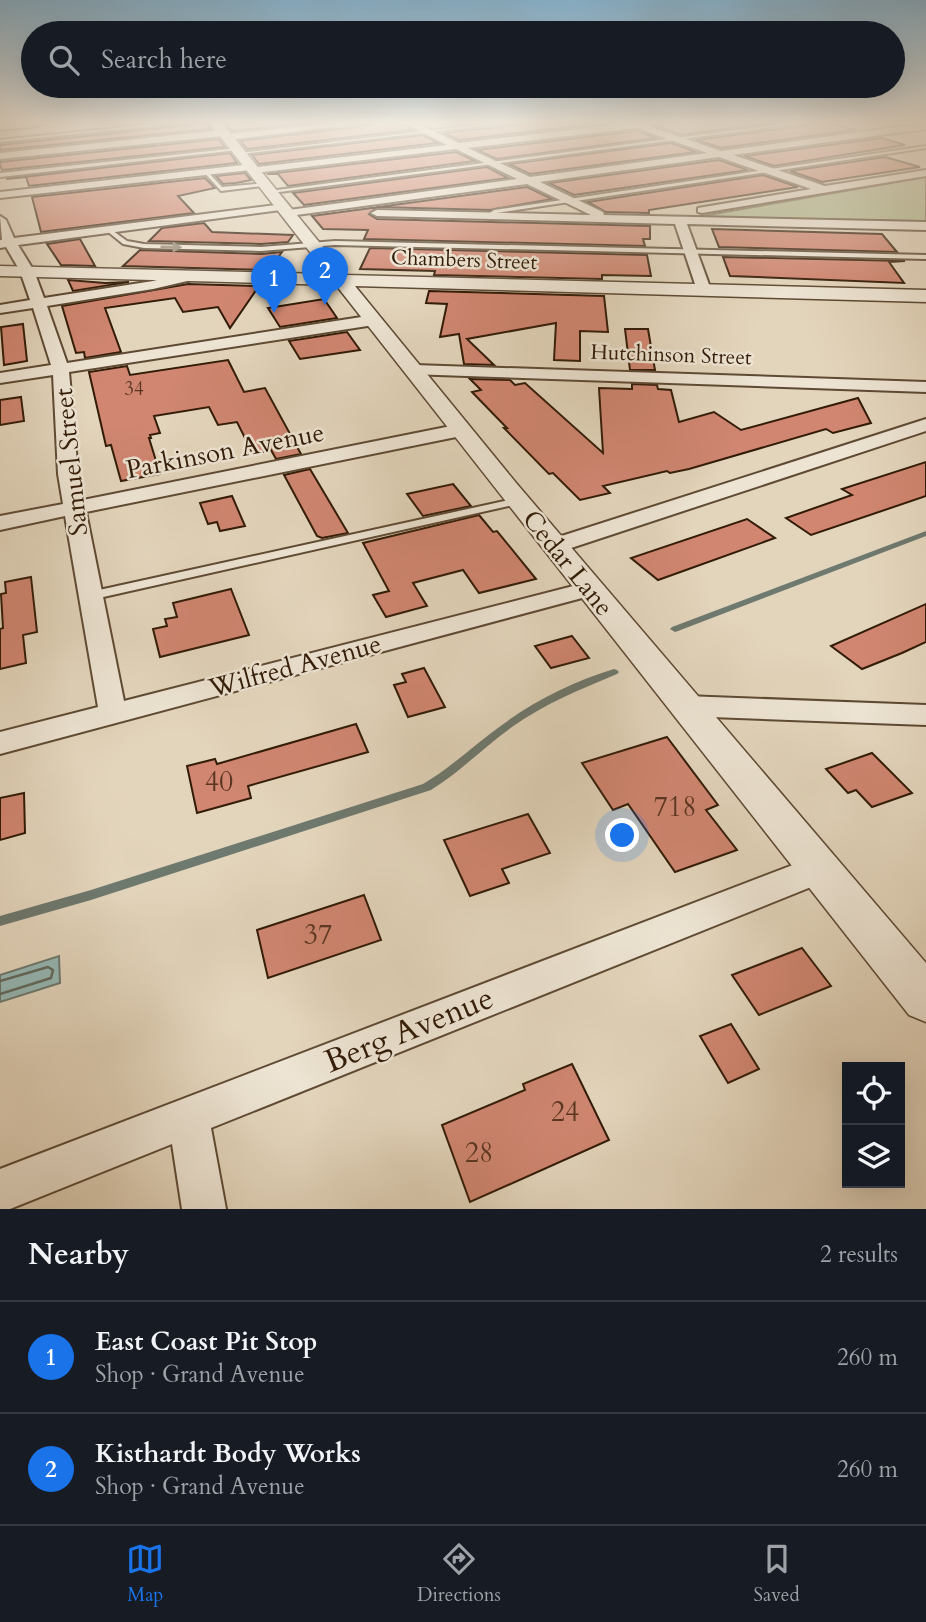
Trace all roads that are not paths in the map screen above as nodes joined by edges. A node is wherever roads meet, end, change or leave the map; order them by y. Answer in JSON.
{"nodes":[{"id":1,"x":141,"y":178,"type":"edge"},
{"id":2,"x":212,"y":178,"type":"edge"},
{"id":3,"x":261,"y":178,"type":"edge"},
{"id":4,"x":351,"y":178,"type":"edge"},
{"id":5,"x":526,"y":178,"type":"edge"},
{"id":6,"x":541,"y":178,"type":"edge"},
{"id":7,"x":720,"y":178,"type":"edge"},
{"id":8,"x":792,"y":178,"type":"edge"},
{"id":9,"x":893,"y":178,"type":"edge"},
{"id":10,"x":529,"y":180,"type":"junction"},
{"id":11,"x":270,"y":188,"type":"junction"},
{"id":12,"x":824,"y":190,"type":"junction"},
{"id":13,"x":0,"y":195,"type":"edge"},
{"id":14,"x":570,"y":200,"type":"junction"},
{"id":15,"x":287,"y":210,"type":"junction"},
{"id":16,"x":319,"y":211,"type":"junction"},
{"id":17,"x":488,"y":216,"type":"junction"},
{"id":18,"x":608,"y":218,"type":"junction"},
{"id":19,"x":649,"y":219,"type":"junction"},
{"id":20,"x":0,"y":220,"type":"edge"},
{"id":21,"x":680,"y":220,"type":"junction"},
{"id":22,"x":926,"y":226,"type":"edge"},
{"id":23,"x":109,"y":230,"type":"junction"},
{"id":24,"x":314,"y":243,"type":"junction"},
{"id":25,"x":5,"y":244,"type":"edge"},
{"id":26,"x":692,"y":251,"type":"junction"},
{"id":27,"x":926,"y":257,"type":"edge"},
{"id":28,"x":11,"y":272,"type":"edge"},
{"id":29,"x":191,"y":276,"type":"junction"},
{"id":30,"x":344,"y":280,"type":"junction"},
{"id":31,"x":704,"y":290,"type":"junction"},
{"id":32,"x":926,"y":296,"type":"edge"},
{"id":33,"x":40,"y":303,"type":"junction"},
{"id":34,"x":0,"y":309,"type":"edge"},
{"id":35,"x":373,"y":320,"type":"junction"},
{"id":36,"x":61,"y":369,"type":"junction"},
{"id":37,"x":415,"y":370,"type":"junction"},
{"id":38,"x":0,"y":378,"type":"edge"},
{"id":39,"x":926,"y":387,"type":"edge"},
{"id":40,"x":926,"y":425,"type":"edge"},
{"id":41,"x":461,"y":429,"type":"junction"},
{"id":42,"x":518,"y":501,"type":"junction"},
{"id":43,"x":73,"y":508,"type":"junction"},
{"id":44,"x":0,"y":523,"type":"edge"},
{"id":45,"x":554,"y":546,"type":"junction"},
{"id":46,"x":589,"y":589,"type":"junction"},
{"id":47,"x":90,"y":596,"type":"junction"},
{"id":48,"x":685,"y":706,"type":"junction"},
{"id":49,"x":113,"y":714,"type":"junction"},
{"id":50,"x":925,"y":715,"type":"edge"},
{"id":51,"x":0,"y":743,"type":"edge"},
{"id":52,"x":819,"y":869,"type":"junction"},
{"id":53,"x":926,"y":999,"type":"edge"},
{"id":54,"x":188,"y":1117,"type":"junction"},
{"id":55,"x":0,"y":1191,"type":"edge"},
{"id":56,"x":204,"y":1209,"type":"edge"}],
"edges":[{"from":1,"to":13,"type":"street"},
{"from":2,"to":11,"type":"lane"},
{"from":3,"to":11,"type":"street","name":"Cedar Lane"},
{"from":4,"to":11,"type":"lane"},
{"from":5,"to":10,"type":"street"},
{"from":6,"to":10,"type":"street"},
{"from":7,"to":14,"type":"lane"},
{"from":8,"to":12,"type":"street"},
{"from":9,"to":12,"type":"street"},
{"from":10,"to":14,"type":"street"},
{"from":10,"to":16,"type":"street"},
{"from":11,"to":15,"type":"street","name":"Cedar Lane"},
{"from":12,"to":19,"type":"street"},
{"from":14,"to":17,"type":"lane"},
{"from":14,"to":18,"type":"street"},
{"from":15,"to":16,"type":"street"},
{"from":15,"to":23,"type":"street"},
{"from":15,"to":24,"type":"street","name":"Cedar Lane"},
{"from":16,"to":17,"type":"street"},
{"from":17,"to":18,"type":"street"},
{"from":18,"to":19,"type":"street"},
{"from":19,"to":21,"type":"street"},
{"from":20,"to":25,"type":"street","name":"Samuel Street"},
{"from":21,"to":22,"type":"street"},
{"from":21,"to":26,"type":"street"},
{"from":23,"to":24,"type":"lane","one_way":true},
{"from":23,"to":25,"type":"street"},
{"from":24,"to":26,"type":"lane"},
{"from":24,"to":30,"type":"street","name":"Cedar Lane"},
{"from":25,"to":28,"type":"street","name":"Samuel Street"},
{"from":26,"to":27,"type":"lane"},
{"from":26,"to":31,"type":"street"},
{"from":28,"to":29,"type":"street","name":"Chambers Street"},
{"from":28,"to":33,"type":"street","name":"Samuel Street"},
{"from":29,"to":30,"type":"street","name":"Chambers Street"},
{"from":29,"to":33,"type":"street"},
{"from":30,"to":31,"type":"street","name":"Chambers Street"},
{"from":30,"to":35,"type":"street","name":"Cedar Lane"},
{"from":31,"to":32,"type":"street","name":"Chambers Street"},
{"from":33,"to":34,"type":"street"},
{"from":33,"to":36,"type":"street","name":"Samuel Street"},
{"from":35,"to":36,"type":"street"},
{"from":35,"to":37,"type":"street","name":"Cedar Lane"},
{"from":36,"to":38,"type":"street"},
{"from":36,"to":43,"type":"street","name":"Samuel Street"},
{"from":37,"to":39,"type":"street","name":"Hutchinson Street"},
{"from":37,"to":41,"type":"street","name":"Cedar Lane"},
{"from":40,"to":45,"type":"street"},
{"from":41,"to":42,"type":"street","name":"Cedar Lane"},
{"from":41,"to":43,"type":"street","name":"Parkinson Avenue"},
{"from":42,"to":45,"type":"street","name":"Cedar Lane"},
{"from":42,"to":47,"type":"lane"},
{"from":43,"to":44,"type":"street","name":"Parkinson Avenue"},
{"from":43,"to":47,"type":"street","name":"Samuel Street"},
{"from":45,"to":46,"type":"street","name":"Cedar Lane"},
{"from":46,"to":48,"type":"street","name":"Cedar Lane"},
{"from":46,"to":49,"type":"street","name":"Wilfred Avenue"},
{"from":47,"to":49,"type":"street","name":"Samuel Street"},
{"from":48,"to":50,"type":"street"},
{"from":48,"to":52,"type":"street","name":"Cedar Lane"},
{"from":49,"to":51,"type":"street","name":"Wilfred Avenue"},
{"from":52,"to":53,"type":"street","name":"Cedar Lane"},
{"from":52,"to":54,"type":"street","name":"Berg Avenue"},
{"from":54,"to":55,"type":"street","name":"Berg Avenue"},
{"from":54,"to":56,"type":"street"}]}
